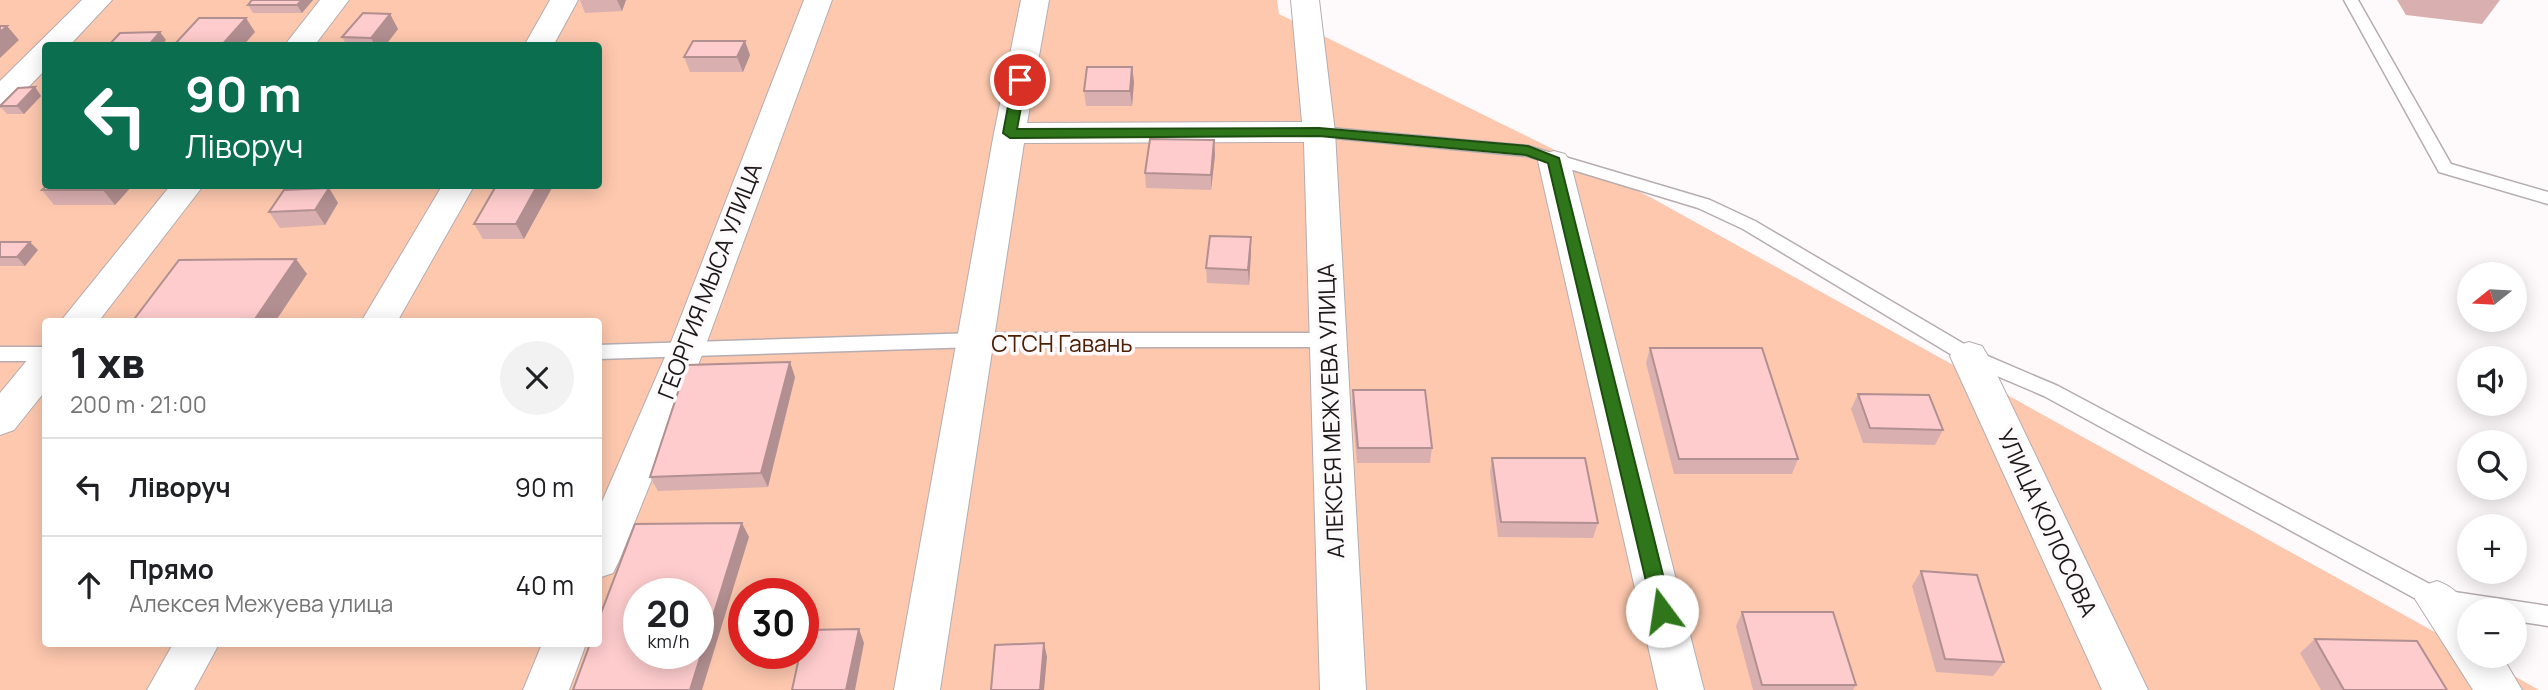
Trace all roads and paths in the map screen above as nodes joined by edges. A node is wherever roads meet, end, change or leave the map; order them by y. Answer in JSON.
{"nodes":[{"id":1,"x":98,"y":0,"type":"edge"},
{"id":2,"x":335,"y":0,"type":"edge"},
{"id":3,"x":564,"y":0,"type":"edge"},
{"id":4,"x":818,"y":0,"type":"edge"},
{"id":5,"x":1035,"y":0,"type":"edge"},
{"id":6,"x":1305,"y":0,"type":"edge"},
{"id":7,"x":2351,"y":0,"type":"edge"},
{"id":8,"x":56,"y":42,"type":"edge"},
{"id":9,"x":301,"y":42,"type":"edge"},
{"id":10,"x":540,"y":42,"type":"edge"},
{"id":11,"x":42,"y":56,"type":"edge"},
{"id":12,"x":0,"y":98,"type":"edge"},
{"id":13,"x":1319,"y":132,"type":"junction"},
{"id":14,"x":1010,"y":133,"type":"junction"},
{"id":15,"x":1554,"y":161,"type":"junction"},
{"id":16,"x":185,"y":189,"type":"edge"},
{"id":17,"x":456,"y":189,"type":"edge"},
{"id":18,"x":2548,"y":198,"type":"edge"},
{"id":19,"x":81,"y":318,"type":"edge"},
{"id":20,"x":381,"y":318,"type":"edge"},
{"id":21,"x":976,"y":340,"type":"junction"},
{"id":22,"x":1328,"y":340,"type":"junction"},
{"id":23,"x":686,"y":350,"type":"junction"},
{"id":24,"x":602,"y":352,"type":"edge"},
{"id":25,"x":0,"y":354,"type":"edge"},
{"id":26,"x":42,"y":354,"type":"edge"},
{"id":27,"x":1969,"y":356,"type":"junction"},
{"id":28,"x":42,"y":368,"type":"edge"},
{"id":29,"x":0,"y":420,"type":"edge"},
{"id":30,"x":602,"y":551,"type":"edge"},
{"id":31,"x":2437,"y":599,"type":"junction"},
{"id":32,"x":2457,"y":602,"type":"edge"},
{"id":33,"x":2527,"y":613,"type":"edge"},
{"id":34,"x":2548,"y":616,"type":"edge"},
{"id":35,"x":2457,"y":629,"type":"edge"},
{"id":36,"x":195,"y":647,"type":"edge"},
{"id":37,"x":563,"y":647,"type":"edge"},
{"id":38,"x":2484,"y":668,"type":"edge"},
{"id":39,"x":170,"y":690,"type":"edge"},
{"id":40,"x":546,"y":690,"type":"edge"},
{"id":41,"x":917,"y":690,"type":"edge"},
{"id":42,"x":1343,"y":690,"type":"edge"},
{"id":43,"x":1681,"y":690,"type":"edge"},
{"id":44,"x":2125,"y":690,"type":"edge"},
{"id":45,"x":2499,"y":690,"type":"edge"}],
"edges":[{"from":1,"to":8,"type":"street"},
{"from":2,"to":9,"type":"street"},
{"from":3,"to":10,"type":"street"},
{"from":4,"to":23,"type":"street","name":"ГЕОРГИЯ МЫСА УЛИЦА"},
{"from":5,"to":14,"type":"street"},
{"from":6,"to":13,"type":"street","name":"АЛЕКСЕЯ МЕЖУЕВА УЛИЦА"},
{"from":7,"to":18,"type":"lane"},
{"from":11,"to":12,"type":"street"},
{"from":13,"to":14,"type":"street"},
{"from":13,"to":15,"type":"lane"},
{"from":13,"to":22,"type":"street","name":"АЛЕКСЕЯ МЕЖУЕВА УЛИЦА"},
{"from":14,"to":21,"type":"street"},
{"from":15,"to":27,"type":"lane"},
{"from":15,"to":43,"type":"street"},
{"from":16,"to":19,"type":"street"},
{"from":17,"to":20,"type":"street"},
{"from":21,"to":22,"type":"lane"},
{"from":21,"to":23,"type":"lane"},
{"from":21,"to":41,"type":"street"},
{"from":22,"to":42,"type":"street","name":"АЛЕКСЕЯ МЕЖУЕВА УЛИЦА"},
{"from":23,"to":24,"type":"lane"},
{"from":23,"to":30,"type":"street","name":"ГЕОРГИЯ МЫСА УЛИЦА"},
{"from":25,"to":26,"type":"lane"},
{"from":27,"to":31,"type":"lane"},
{"from":27,"to":44,"type":"street","name":"УЛИЦА КОЛОСОВА"},
{"from":28,"to":29,"type":"street"},
{"from":31,"to":32,"type":"lane"},
{"from":31,"to":35,"type":"street"},
{"from":33,"to":34,"type":"lane"},
{"from":36,"to":39,"type":"street"},
{"from":37,"to":40,"type":"street"},
{"from":38,"to":45,"type":"street"}]}
